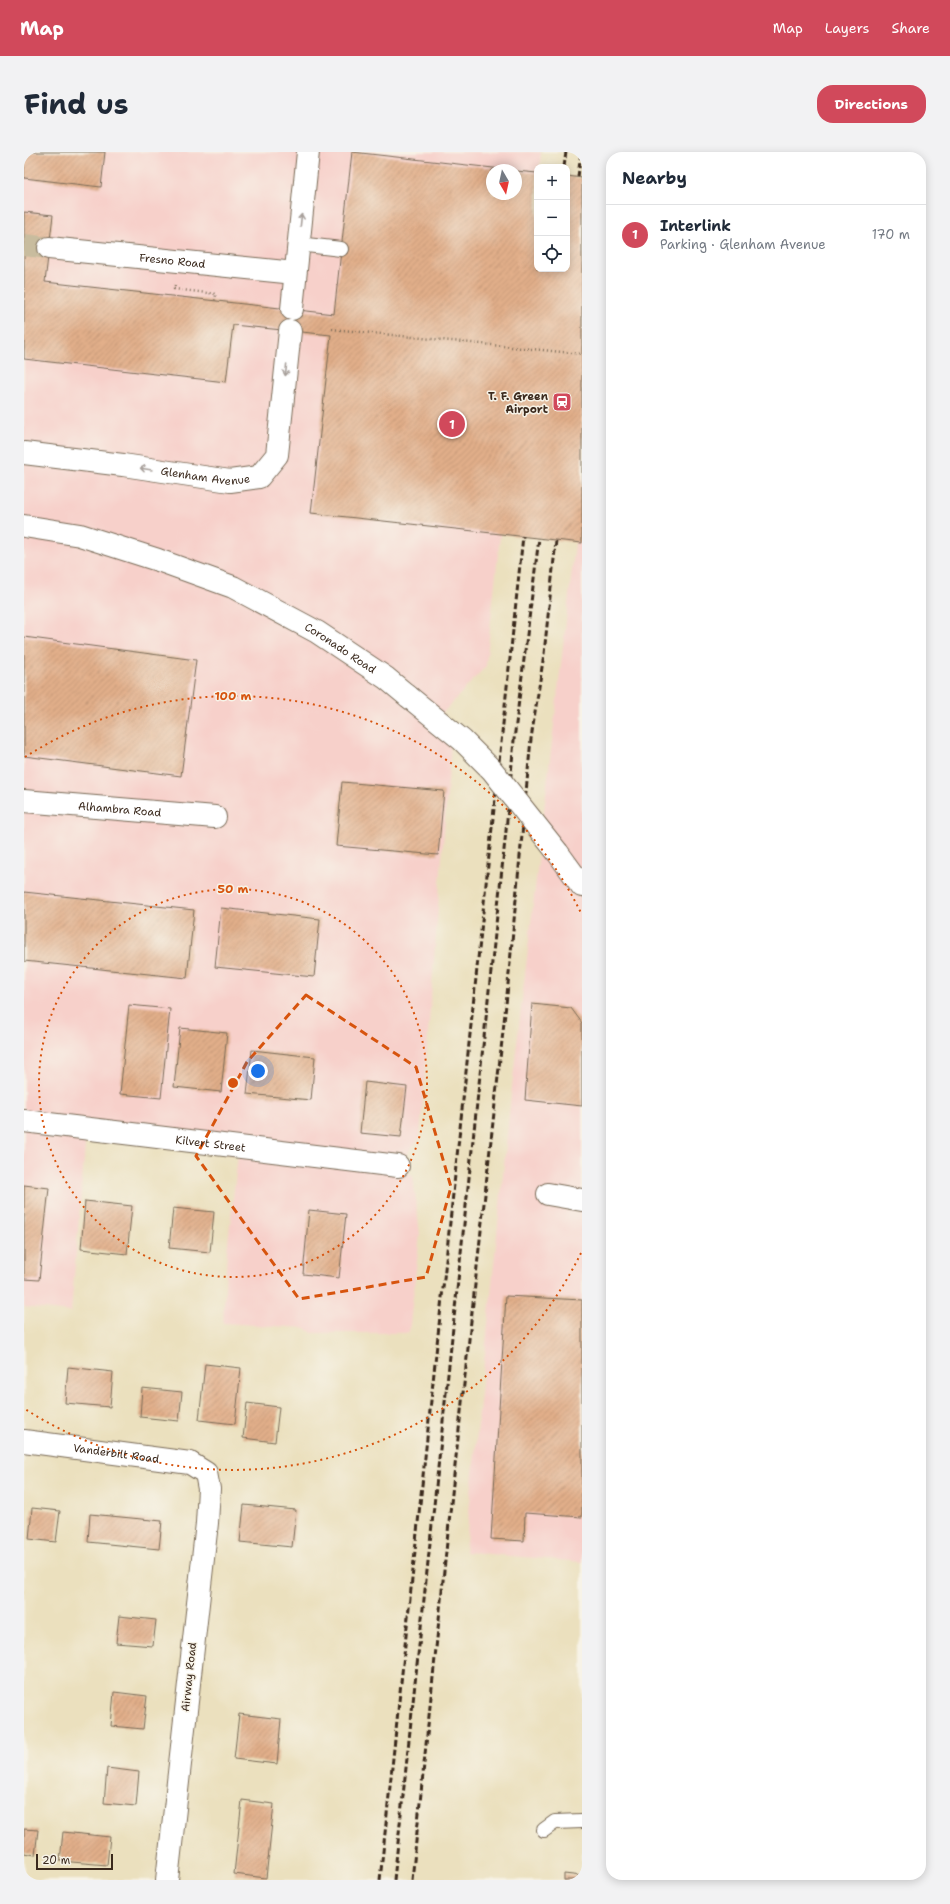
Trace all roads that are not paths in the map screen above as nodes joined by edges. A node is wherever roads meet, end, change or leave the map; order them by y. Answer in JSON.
{"nodes":[{"id":1,"x":308,"y":152,"type":"edge"},
{"id":2,"x":298,"y":244,"type":"junction"},
{"id":3,"x":49,"y":248,"type":"tunnel mouth"},
{"id":4,"x":341,"y":249,"type":"dead end"},
{"id":5,"x":295,"y":273,"type":"junction"},
{"id":6,"x":292,"y":309,"type":"dead end"},
{"id":7,"x":290,"y":331,"type":"dead end"},
{"id":8,"x":24,"y":453,"type":"edge"},
{"id":9,"x":24,"y":526,"type":"edge"},
{"id":10,"x":24,"y":801,"type":"edge"},
{"id":11,"x":215,"y":817,"type":"dead end"},
{"id":12,"x":582,"y":886,"type":"edge"},
{"id":13,"x":24,"y":1121,"type":"edge"},
{"id":14,"x":398,"y":1166,"type":"dead end"},
{"id":15,"x":548,"y":1194,"type":"dead end"},
{"id":16,"x":582,"y":1200,"type":"edge"},
{"id":17,"x":24,"y":1441,"type":"edge"},
{"id":18,"x":206,"y":1474,"type":"joint"},
{"id":19,"x":582,"y":1821,"type":"edge"},
{"id":20,"x":544,"y":1830,"type":"dead end"},
{"id":21,"x":167,"y":1880,"type":"edge"}],
"edges":[{"from":2,"to":1,"type":"street","one_way":true},
{"from":2,"to":4,"type":"lane"},
{"from":2,"to":5,"type":"street"},
{"from":3,"to":5,"type":"street","name":"Fresno Road"},
{"from":5,"to":6,"type":"street"},
{"from":7,"to":8,"type":"street","name":"Glenham Avenue","one_way":true},
{"from":9,"to":12,"type":"street","name":"Coronado Road","bridge":true},
{"from":10,"to":11,"type":"street","name":"Alhambra Road"},
{"from":13,"to":14,"type":"street","name":"Kilvert Street"},
{"from":15,"to":16,"type":"street"},
{"from":17,"to":18,"type":"street","name":"Vanderbilt Road"},
{"from":18,"to":21,"type":"street","name":"Airway Road"},
{"from":19,"to":20,"type":"lane"}]}
